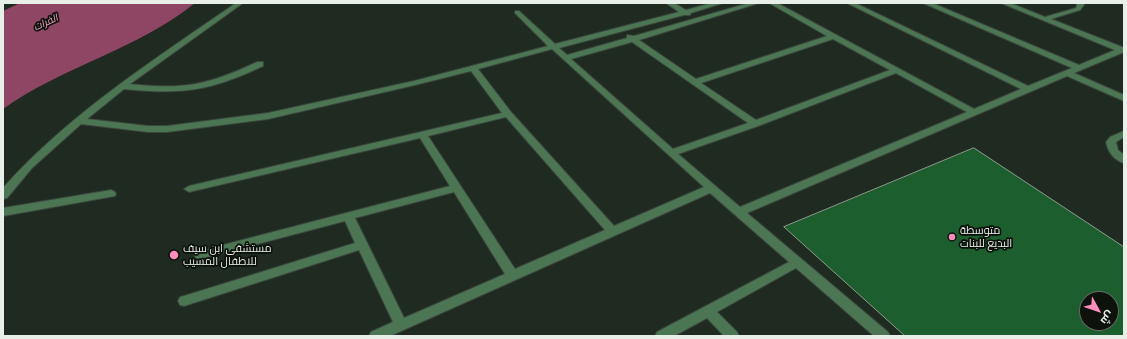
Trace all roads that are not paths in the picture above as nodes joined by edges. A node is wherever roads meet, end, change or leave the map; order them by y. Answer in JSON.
{"nodes":[{"id":1,"x":240,"y":3,"type":"edge"},
{"id":2,"x":669,"y":3,"type":"edge"},
{"id":3,"x":720,"y":3,"type":"edge"},
{"id":4,"x":752,"y":3,"type":"edge"},
{"id":5,"x":772,"y":3,"type":"edge"},
{"id":6,"x":850,"y":3,"type":"edge"},
{"id":7,"x":926,"y":3,"type":"edge"},
{"id":8,"x":1004,"y":3,"type":"edge"},
{"id":9,"x":1079,"y":3,"type":"edge"},
{"id":10,"x":517,"y":12,"type":"dead end"},
{"id":11,"x":685,"y":12,"type":"junction"},
{"id":12,"x":1045,"y":19,"type":"junction"},
{"id":13,"x":698,"y":20,"type":"junction"},
{"id":14,"x":618,"y":30,"type":"junction"},
{"id":15,"x":834,"y":36,"type":"junction"},
{"id":16,"x":632,"y":39,"type":"junction"},
{"id":17,"x":553,"y":47,"type":"junction"},
{"id":18,"x":1123,"y":49,"type":"edge"},
{"id":19,"x":566,"y":58,"type":"junction"},
{"id":20,"x":260,"y":64,"type":"dead end"},
{"id":21,"x":473,"y":68,"type":"junction"},
{"id":22,"x":1079,"y":68,"type":"junction"},
{"id":23,"x":897,"y":70,"type":"junction"},
{"id":24,"x":1067,"y":73,"type":"junction"},
{"id":25,"x":696,"y":82,"type":"junction"},
{"id":26,"x":122,"y":86,"type":"junction"},
{"id":27,"x":1029,"y":90,"type":"junction"},
{"id":28,"x":1124,"y":98,"type":"edge"},
{"id":29,"x":975,"y":113,"type":"junction"},
{"id":30,"x":508,"y":114,"type":"junction"},
{"id":31,"x":79,"y":121,"type":"junction"},
{"id":32,"x":755,"y":124,"type":"junction"},
{"id":33,"x":422,"y":134,"type":"junction"},
{"id":34,"x":1124,"y":134,"type":"edge"},
{"id":35,"x":672,"y":153,"type":"junction"},
{"id":36,"x":1124,"y":160,"type":"edge"},
{"id":37,"x":457,"y":188,"type":"junction"},
{"id":38,"x":711,"y":188,"type":"junction"},
{"id":39,"x":189,"y":189,"type":"dead end"},
{"id":40,"x":111,"y":194,"type":"dead end"},
{"id":41,"x":3,"y":195,"type":"edge"},
{"id":42,"x":3,"y":212,"type":"edge"},
{"id":43,"x":739,"y":212,"type":"junction"},
{"id":44,"x":348,"y":216,"type":"junction"},
{"id":45,"x":613,"y":232,"type":"junction"},
{"id":46,"x":362,"y":245,"type":"junction"},
{"id":47,"x":200,"y":255,"type":"dead end"},
{"id":48,"x":798,"y":262,"type":"junction"},
{"id":49,"x":513,"y":276,"type":"junction"},
{"id":50,"x":184,"y":301,"type":"dead end"},
{"id":51,"x":708,"y":311,"type":"junction"},
{"id":52,"x":401,"y":325,"type":"junction"},
{"id":53,"x":376,"y":336,"type":"edge"},
{"id":54,"x":662,"y":336,"type":"edge"},
{"id":55,"x":732,"y":336,"type":"edge"},
{"id":56,"x":883,"y":336,"type":"edge"}],
"edges":[{"from":1,"to":26,"type":"street"},
{"from":2,"to":11,"type":"street"},
{"from":3,"to":11,"type":"street"},
{"from":4,"to":13,"type":"street"},
{"from":5,"to":15,"type":"street"},
{"from":6,"to":27,"type":"street"},
{"from":7,"to":22,"type":"street"},
{"from":8,"to":12,"type":"street"},
{"from":9,"to":12,"type":"street"},
{"from":10,"to":17,"type":"street"},
{"from":11,"to":13,"type":"street"},
{"from":11,"to":14,"type":"street"},
{"from":12,"to":18,"type":"street"},
{"from":13,"to":16,"type":"street"},
{"from":14,"to":16,"type":"street"},
{"from":14,"to":17,"type":"street"},
{"from":15,"to":23,"type":"street"},
{"from":15,"to":25,"type":"street"},
{"from":16,"to":19,"type":"street"},
{"from":16,"to":25,"type":"street"},
{"from":17,"to":19,"type":"street"},
{"from":17,"to":21,"type":"street"},
{"from":18,"to":22,"type":"street"},
{"from":19,"to":35,"type":"street"},
{"from":20,"to":26,"type":"street"},
{"from":21,"to":30,"type":"street"},
{"from":21,"to":31,"type":"street"},
{"from":22,"to":24,"type":"street"},
{"from":23,"to":29,"type":"street"},
{"from":23,"to":32,"type":"street"},
{"from":24,"to":27,"type":"street"},
{"from":24,"to":28,"type":"street"},
{"from":25,"to":32,"type":"street"},
{"from":26,"to":31,"type":"street"},
{"from":27,"to":29,"type":"street"},
{"from":29,"to":43,"type":"street"},
{"from":30,"to":33,"type":"street"},
{"from":30,"to":45,"type":"street"},
{"from":31,"to":41,"type":"street"},
{"from":32,"to":35,"type":"street"},
{"from":33,"to":37,"type":"street"},
{"from":33,"to":39,"type":"street"},
{"from":34,"to":36,"type":"street"},
{"from":35,"to":38,"type":"street"},
{"from":37,"to":44,"type":"street"},
{"from":37,"to":49,"type":"street"},
{"from":38,"to":43,"type":"street"},
{"from":38,"to":45,"type":"street"},
{"from":40,"to":42,"type":"street"},
{"from":43,"to":48,"type":"street"},
{"from":44,"to":46,"type":"street"},
{"from":44,"to":47,"type":"street"},
{"from":45,"to":49,"type":"street"},
{"from":46,"to":50,"type":"street"},
{"from":46,"to":52,"type":"street"},
{"from":48,"to":51,"type":"street"},
{"from":48,"to":56,"type":"street"},
{"from":49,"to":52,"type":"street"},
{"from":51,"to":54,"type":"street"},
{"from":51,"to":55,"type":"street"},
{"from":52,"to":53,"type":"street"}]}
